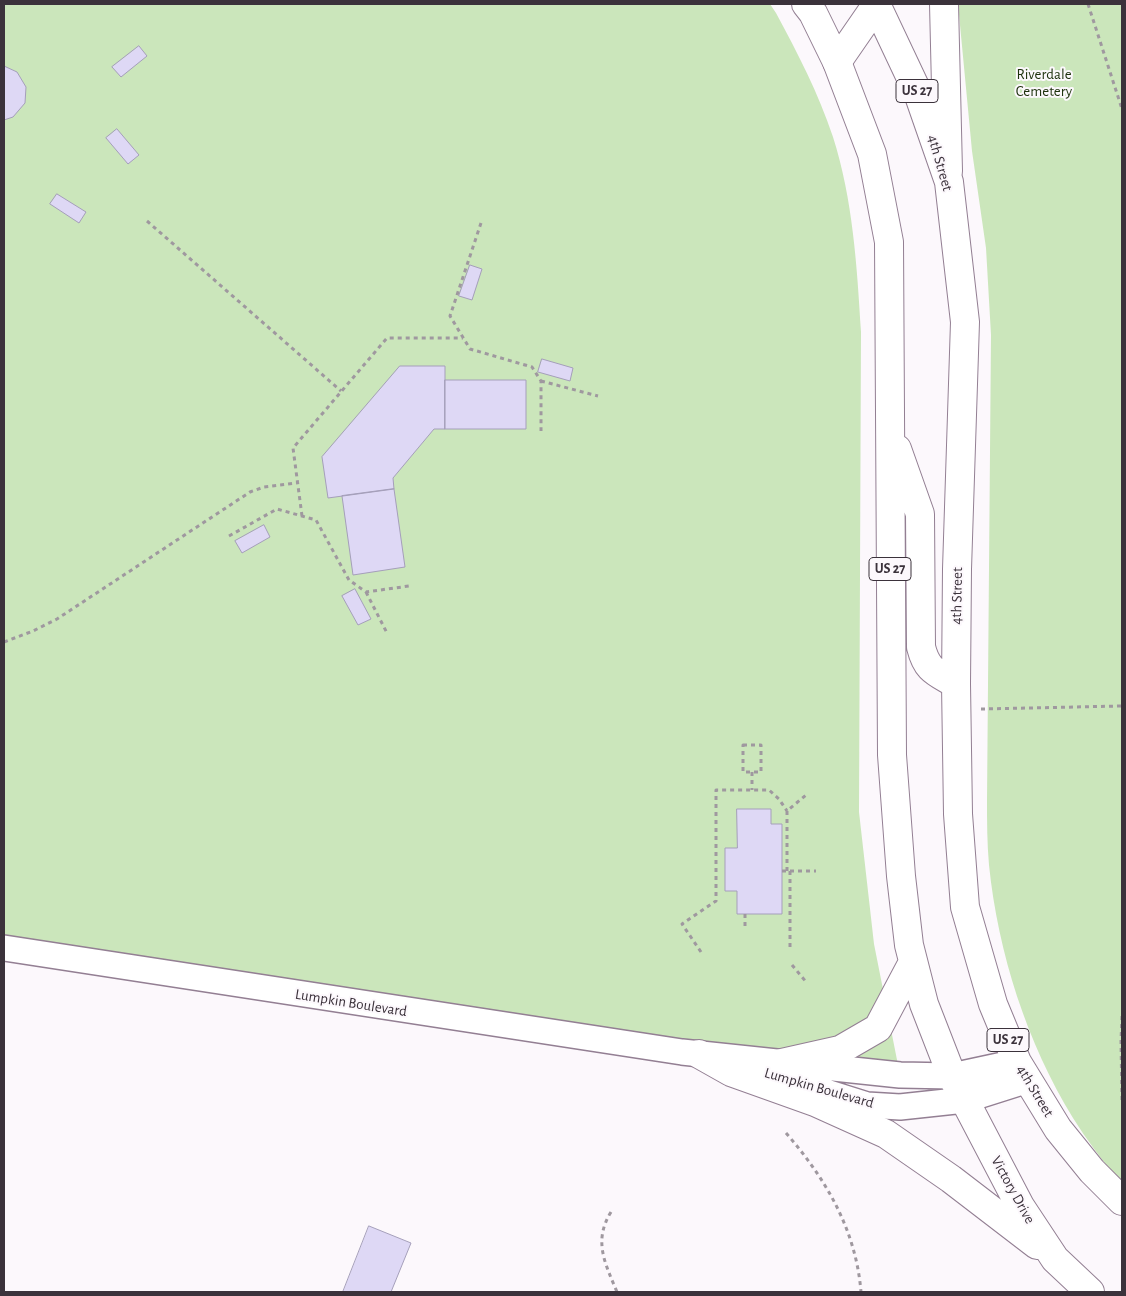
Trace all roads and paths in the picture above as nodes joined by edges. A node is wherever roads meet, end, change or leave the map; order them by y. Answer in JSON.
{"nodes":[{"id":1,"x":806,"y":4,"type":"edge"},
{"id":2,"x":876,"y":4,"type":"edge"},
{"id":3,"x":944,"y":4,"type":"edge"},
{"id":4,"x":1088,"y":4,"type":"edge"},
{"id":5,"x":837,"y":62,"type":"junction"},
{"id":6,"x":1122,"y":109,"type":"edge"},
{"id":7,"x":949,"y":182,"type":"junction"},
{"id":8,"x":147,"y":221,"type":"dead end"},
{"id":9,"x":480,"y":223,"type":"dead end"},
{"id":10,"x":463,"y":338,"type":"junction"},
{"id":11,"x":540,"y":381,"type":"junction"},
{"id":12,"x":341,"y":391,"type":"junction"},
{"id":13,"x":598,"y":396,"type":"dead end"},
{"id":14,"x":540,"y":431,"type":"dead end"},
{"id":15,"x":890,"y":431,"type":"junction"},
{"id":16,"x":297,"y":483,"type":"junction"},
{"id":17,"x":302,"y":516,"type":"junction"},
{"id":18,"x":229,"y":536,"type":"dead end"},
{"id":19,"x":409,"y":586,"type":"dead end"},
{"id":20,"x":366,"y":592,"type":"junction"},
{"id":21,"x":387,"y":633,"type":"dead end"},
{"id":22,"x":4,"y":642,"type":"edge"},
{"id":23,"x":956,"y":696,"type":"junction"},
{"id":24,"x":1122,"y":706,"type":"edge"},
{"id":25,"x":752,"y":772,"type":"junction"},
{"id":26,"x":752,"y":790,"type":"junction"},
{"id":27,"x":806,"y":795,"type":"dead end"},
{"id":28,"x":787,"y":811,"type":"junction"},
{"id":29,"x":782,"y":871,"type":"dead end"},
{"id":30,"x":788,"y":871,"type":"junction"},
{"id":31,"x":816,"y":871,"type":"dead end"},
{"id":32,"x":745,"y":914,"type":"dead end"},
{"id":33,"x":745,"y":926,"type":"dead end"},
{"id":34,"x":4,"y":948,"type":"edge"},
{"id":35,"x":790,"y":951,"type":"dead end"},
{"id":36,"x":701,"y":952,"type":"dead end"},
{"id":37,"x":913,"y":962,"type":"junction"},
{"id":38,"x":792,"y":965,"type":"dead end"},
{"id":39,"x":807,"y":984,"type":"dead end"},
{"id":40,"x":1122,"y":1016,"type":"edge"},
{"id":41,"x":699,"y":1054,"type":"junction"},
{"id":42,"x":782,"y":1063,"type":"junction"},
{"id":43,"x":1023,"y":1071,"type":"junction"},
{"id":44,"x":952,"y":1076,"type":"junction"},
{"id":45,"x":965,"y":1100,"type":"junction"},
{"id":46,"x":1122,"y":1101,"type":"edge"},
{"id":47,"x":786,"y":1133,"type":"dead end"},
{"id":48,"x":1122,"y":1201,"type":"edge"},
{"id":49,"x":611,"y":1212,"type":"dead end"},
{"id":50,"x":1055,"y":1259,"type":"junction"},
{"id":51,"x":617,"y":1292,"type":"edge"},
{"id":52,"x":861,"y":1292,"type":"edge"},
{"id":53,"x":1090,"y":1292,"type":"edge"}],
"edges":[{"from":1,"to":5,"type":"main road","number":"US 27"},
{"from":2,"to":5,"type":"main road"},
{"from":2,"to":7,"type":"main road","name":"4th Street","number":"US 27"},
{"from":3,"to":7,"type":"main road"},
{"from":4,"to":6,"type":"path"},
{"from":5,"to":15,"type":"main road","number":"US 27"},
{"from":7,"to":23,"type":"main road","name":"4th Street","number":"US 27"},
{"from":8,"to":12,"type":"path"},
{"from":9,"to":10,"type":"path"},
{"from":10,"to":11,"type":"path"},
{"from":10,"to":12,"type":"path"},
{"from":11,"to":13,"type":"path"},
{"from":11,"to":14,"type":"path"},
{"from":12,"to":16,"type":"path"},
{"from":15,"to":23,"type":"main road"},
{"from":15,"to":37,"type":"main road","number":"US 27"},
{"from":16,"to":17,"type":"path"},
{"from":16,"to":22,"type":"path"},
{"from":17,"to":18,"type":"path"},
{"from":17,"to":20,"type":"path"},
{"from":19,"to":20,"type":"path"},
{"from":20,"to":21,"type":"path"},
{"from":23,"to":24,"type":"path"},
{"from":23,"to":43,"type":"main road","name":"4th Street","number":"US 27"},
{"from":25,"to":25,"type":"path"},
{"from":25,"to":26,"type":"path"},
{"from":26,"to":28,"type":"path"},
{"from":26,"to":36,"type":"path"},
{"from":27,"to":28,"type":"path"},
{"from":28,"to":30,"type":"path"},
{"from":29,"to":30,"type":"path"},
{"from":30,"to":31,"type":"path"},
{"from":30,"to":35,"type":"path"},
{"from":32,"to":33,"type":"path"},
{"from":34,"to":41,"type":"street","name":"Lumpkin Boulevard"},
{"from":37,"to":42,"type":"main road"},
{"from":37,"to":44,"type":"main road","number":"US 27"},
{"from":38,"to":39,"type":"path"},
{"from":40,"to":46,"type":"path"},
{"from":41,"to":42,"type":"street","name":"Lumpkin Boulevard"},
{"from":41,"to":45,"type":"street","name":"Lumpkin Boulevard"},
{"from":41,"to":50,"type":"main road"},
{"from":42,"to":44,"type":"street","name":"Lumpkin Boulevard"},
{"from":43,"to":44,"type":"street","name":"Lumpkin Boulevard"},
{"from":43,"to":45,"type":"street","name":"Lumpkin Boulevard"},
{"from":43,"to":48,"type":"main road","name":"4th Street","number":"US 27"},
{"from":44,"to":45,"type":"main road","name":"Victory Drive","number":"US 27"},
{"from":45,"to":50,"type":"main road","name":"Victory Drive","number":"US 27"},
{"from":47,"to":52,"type":"path"},
{"from":49,"to":51,"type":"path"},
{"from":50,"to":53,"type":"main road","name":"Victory Drive","number":"US 27"}]}
